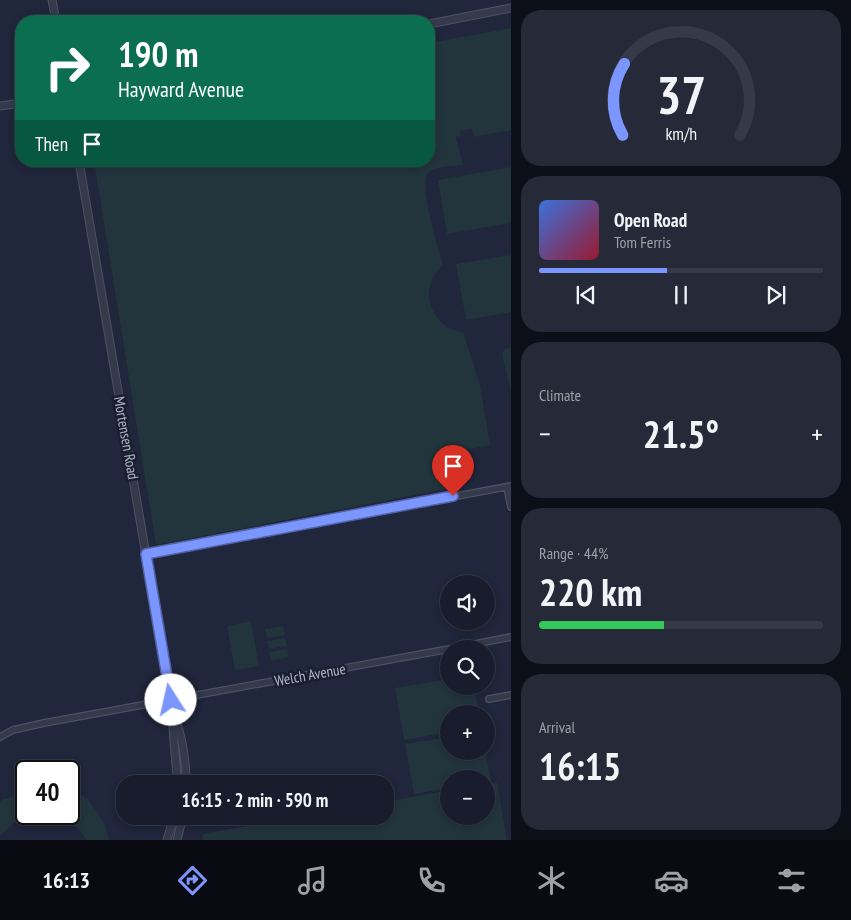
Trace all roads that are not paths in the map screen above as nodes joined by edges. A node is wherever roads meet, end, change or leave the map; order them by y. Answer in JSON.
{"nodes":[{"id":1,"x":52,"y":0,"type":"edge"},
{"id":2,"x":511,"y":8,"type":"edge"},
{"id":3,"x":55,"y":15,"type":"edge"},
{"id":4,"x":435,"y":23,"type":"edge"},
{"id":5,"x":15,"y":104,"type":"edge"},
{"id":6,"x":0,"y":106,"type":"edge"},
{"id":7,"x":80,"y":167,"type":"edge"},
{"id":8,"x":509,"y":486,"type":"edge"},
{"id":9,"x":511,"y":507,"type":"edge"},
{"id":10,"x":146,"y":554,"type":"junction"},
{"id":11,"x":511,"y":637,"type":"edge"},
{"id":12,"x":495,"y":640,"type":"edge"},
{"id":13,"x":440,"y":651,"type":"edge"},
{"id":14,"x":511,"y":695,"type":"edge"},
{"id":15,"x":489,"y":699,"type":"dead end"},
{"id":16,"x":171,"y":700,"type":"junction"},
{"id":17,"x":173,"y":714,"type":"junction"},
{"id":18,"x":0,"y":737,"type":"edge"},
{"id":19,"x":178,"y":775,"type":"edge"},
{"id":20,"x":186,"y":775,"type":"edge"},
{"id":21,"x":172,"y":825,"type":"edge"},
{"id":22,"x":181,"y":825,"type":"edge"},
{"id":23,"x":167,"y":840,"type":"edge"},
{"id":24,"x":177,"y":840,"type":"edge"}],
"edges":[{"from":1,"to":3,"type":"street"},
{"from":2,"to":4,"type":"street"},
{"from":5,"to":6,"type":"street"},
{"from":7,"to":10,"type":"street","name":"Mortensen Road"},
{"from":8,"to":9,"type":"street"},
{"from":8,"to":10,"type":"street"},
{"from":10,"to":16,"type":"street","name":"Mortensen Road"},
{"from":11,"to":12,"type":"street","name":"Welch Avenue"},
{"from":13,"to":16,"type":"street","name":"Welch Avenue"},
{"from":14,"to":15,"type":"street"},
{"from":16,"to":17,"type":"street","name":"Mortensen Road"},
{"from":16,"to":18,"type":"street","name":"Welch Avenue"},
{"from":17,"to":19,"type":"street","name":"Mortensen Road"},
{"from":17,"to":20,"type":"street","name":"Mortensen Road"},
{"from":21,"to":23,"type":"street"},
{"from":22,"to":24,"type":"street"}]}
